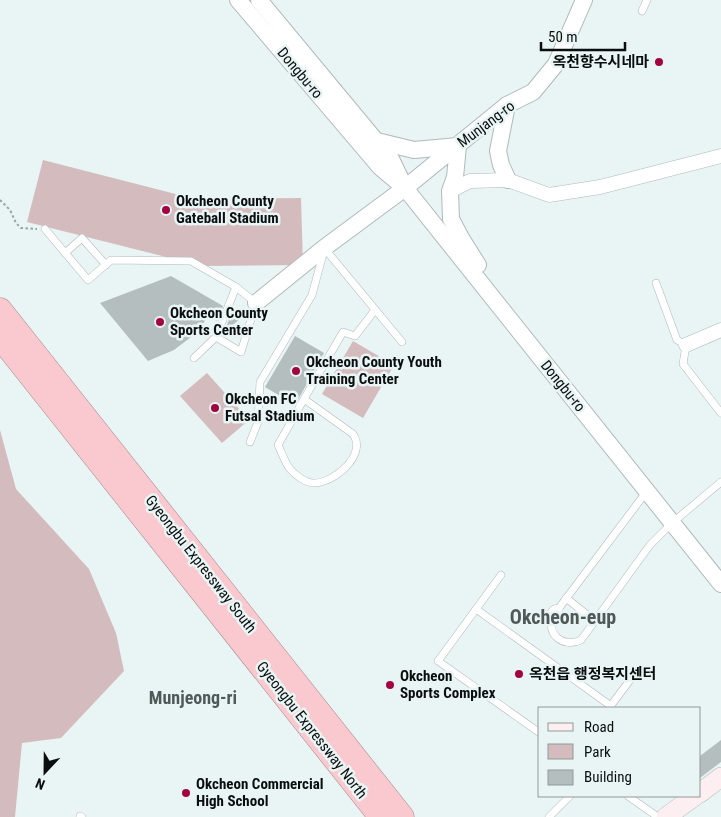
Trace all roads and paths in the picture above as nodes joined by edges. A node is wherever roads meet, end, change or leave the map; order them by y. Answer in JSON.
{"nodes":[{"id":1,"x":238,"y":0,"type":"edge"},
{"id":2,"x":259,"y":0,"type":"edge"},
{"id":3,"x":584,"y":0,"type":"edge"},
{"id":4,"x":647,"y":0,"type":"edge"},
{"id":5,"x":642,"y":11,"type":"dead end"},
{"id":6,"x":508,"y":105,"type":"junction"},
{"id":7,"x":377,"y":141,"type":"junction"},
{"id":8,"x":458,"y":146,"type":"junction"},
{"id":9,"x":721,"y":156,"type":"edge"},
{"id":10,"x":508,"y":180,"type":"junction"},
{"id":11,"x":405,"y":188,"type":"junction"},
{"id":12,"x":450,"y":191,"type":"junction"},
{"id":13,"x":0,"y":200,"type":"edge"},
{"id":14,"x":45,"y":229,"type":"joint"},
{"id":15,"x":324,"y":248,"type":"junction"},
{"id":16,"x":65,"y":253,"type":"junction"},
{"id":17,"x":106,"y":265,"type":"junction"},
{"id":18,"x":475,"y":275,"type":"junction"},
{"id":19,"x":656,"y":283,"type":"dead end"},
{"id":20,"x":236,"y":287,"type":"junction"},
{"id":21,"x":256,"y":303,"type":"junction"},
{"id":22,"x":0,"y":310,"type":"edge"},
{"id":23,"x":375,"y":310,"type":"junction"},
{"id":24,"x":721,"y":330,"type":"edge"},
{"id":25,"x":0,"y":337,"type":"edge"},
{"id":26,"x":216,"y":337,"type":"junction"},
{"id":27,"x":402,"y":342,"type":"dead end"},
{"id":28,"x":686,"y":346,"type":"junction"},
{"id":29,"x":194,"y":358,"type":"dead end"},
{"id":30,"x":304,"y":399,"type":"junction"},
{"id":31,"x":721,"y":413,"type":"edge"},
{"id":32,"x":250,"y":442,"type":"dead end"},
{"id":33,"x":721,"y":482,"type":"edge"},
{"id":34,"x":647,"y":491,"type":"junction"},
{"id":35,"x":672,"y":523,"type":"junction"},
{"id":36,"x":501,"y":576,"type":"dead end"},
{"id":37,"x":721,"y":584,"type":"edge"},
{"id":38,"x":566,"y":598,"type":"junction"},
{"id":39,"x":476,"y":609,"type":"junction"},
{"id":40,"x":595,"y":621,"type":"junction"},
{"id":41,"x":633,"y":676,"type":"dead end"},
{"id":42,"x":610,"y":707,"type":"edge"},
{"id":43,"x":538,"y":732,"type":"edge"},
{"id":44,"x":721,"y":777,"type":"edge"},
{"id":45,"x":701,"y":792,"type":"edge"},
{"id":46,"x":569,"y":797,"type":"edge"},
{"id":47,"x":631,"y":797,"type":"edge"},
{"id":48,"x":694,"y":797,"type":"edge"},
{"id":49,"x":381,"y":817,"type":"edge"},
{"id":50,"x":402,"y":817,"type":"edge"},
{"id":51,"x":549,"y":817,"type":"edge"},
{"id":52,"x":658,"y":817,"type":"edge"},
{"id":53,"x":666,"y":817,"type":"edge"}],
"edges":[{"from":1,"to":11,"type":"street","name":"Dongbu-ro"},
{"from":2,"to":7,"type":"street","name":"Dongbu-ro"},
{"from":3,"to":6,"type":"street","name":"Munjang-ro"},
{"from":4,"to":5,"type":"lane"},
{"from":6,"to":8,"type":"street","name":"Munjang-ro"},
{"from":6,"to":10,"type":"street"},
{"from":7,"to":8,"type":"street"},
{"from":7,"to":11,"type":"street","name":"Dongbu-ro"},
{"from":8,"to":11,"type":"street","name":"Munjang-ro"},
{"from":8,"to":12,"type":"street"},
{"from":9,"to":10,"type":"street"},
{"from":10,"to":12,"type":"street"},
{"from":11,"to":15,"type":"street","name":"Munjang-ro"},
{"from":11,"to":18,"type":"street","name":"Dongbu-ro"},
{"from":12,"to":18,"type":"street"},
{"from":13,"to":14,"type":"path"},
{"from":14,"to":16,"type":"lane"},
{"from":15,"to":21,"type":"street","name":"Munjang-ro"},
{"from":15,"to":23,"type":"lane"},
{"from":15,"to":32,"type":"lane"},
{"from":16,"to":17,"type":"lane"},
{"from":16,"to":17,"type":"lane"},
{"from":17,"to":20,"type":"lane"},
{"from":18,"to":34,"type":"street","name":"Dongbu-ro"},
{"from":19,"to":28,"type":"lane"},
{"from":20,"to":21,"type":"lane"},
{"from":20,"to":26,"type":"lane"},
{"from":21,"to":26,"type":"lane"},
{"from":22,"to":50,"type":"highway","name":"Gyeongbu Expressway South"},
{"from":23,"to":27,"type":"lane"},
{"from":23,"to":30,"type":"lane"},
{"from":24,"to":28,"type":"street"},
{"from":25,"to":49,"type":"highway","name":"Gyeongbu Expressway North"},
{"from":26,"to":29,"type":"lane"},
{"from":28,"to":31,"type":"lane"},
{"from":30,"to":30,"type":"lane"},
{"from":33,"to":35,"type":"lane"},
{"from":34,"to":35,"type":"street","name":"Dongbu-ro"},
{"from":34,"to":38,"type":"lane"},
{"from":35,"to":37,"type":"street","name":"Dongbu-ro"},
{"from":35,"to":40,"type":"lane"},
{"from":36,"to":39,"type":"lane"},
{"from":38,"to":40,"type":"lane"},
{"from":38,"to":40,"type":"lane"},
{"from":39,"to":42,"type":"lane"},
{"from":39,"to":43,"type":"lane"},
{"from":41,"to":42,"type":"lane"},
{"from":44,"to":45,"type":"main road"},
{"from":46,"to":51,"type":"lane"},
{"from":47,"to":52,"type":"lane"},
{"from":48,"to":53,"type":"main road"}]}
